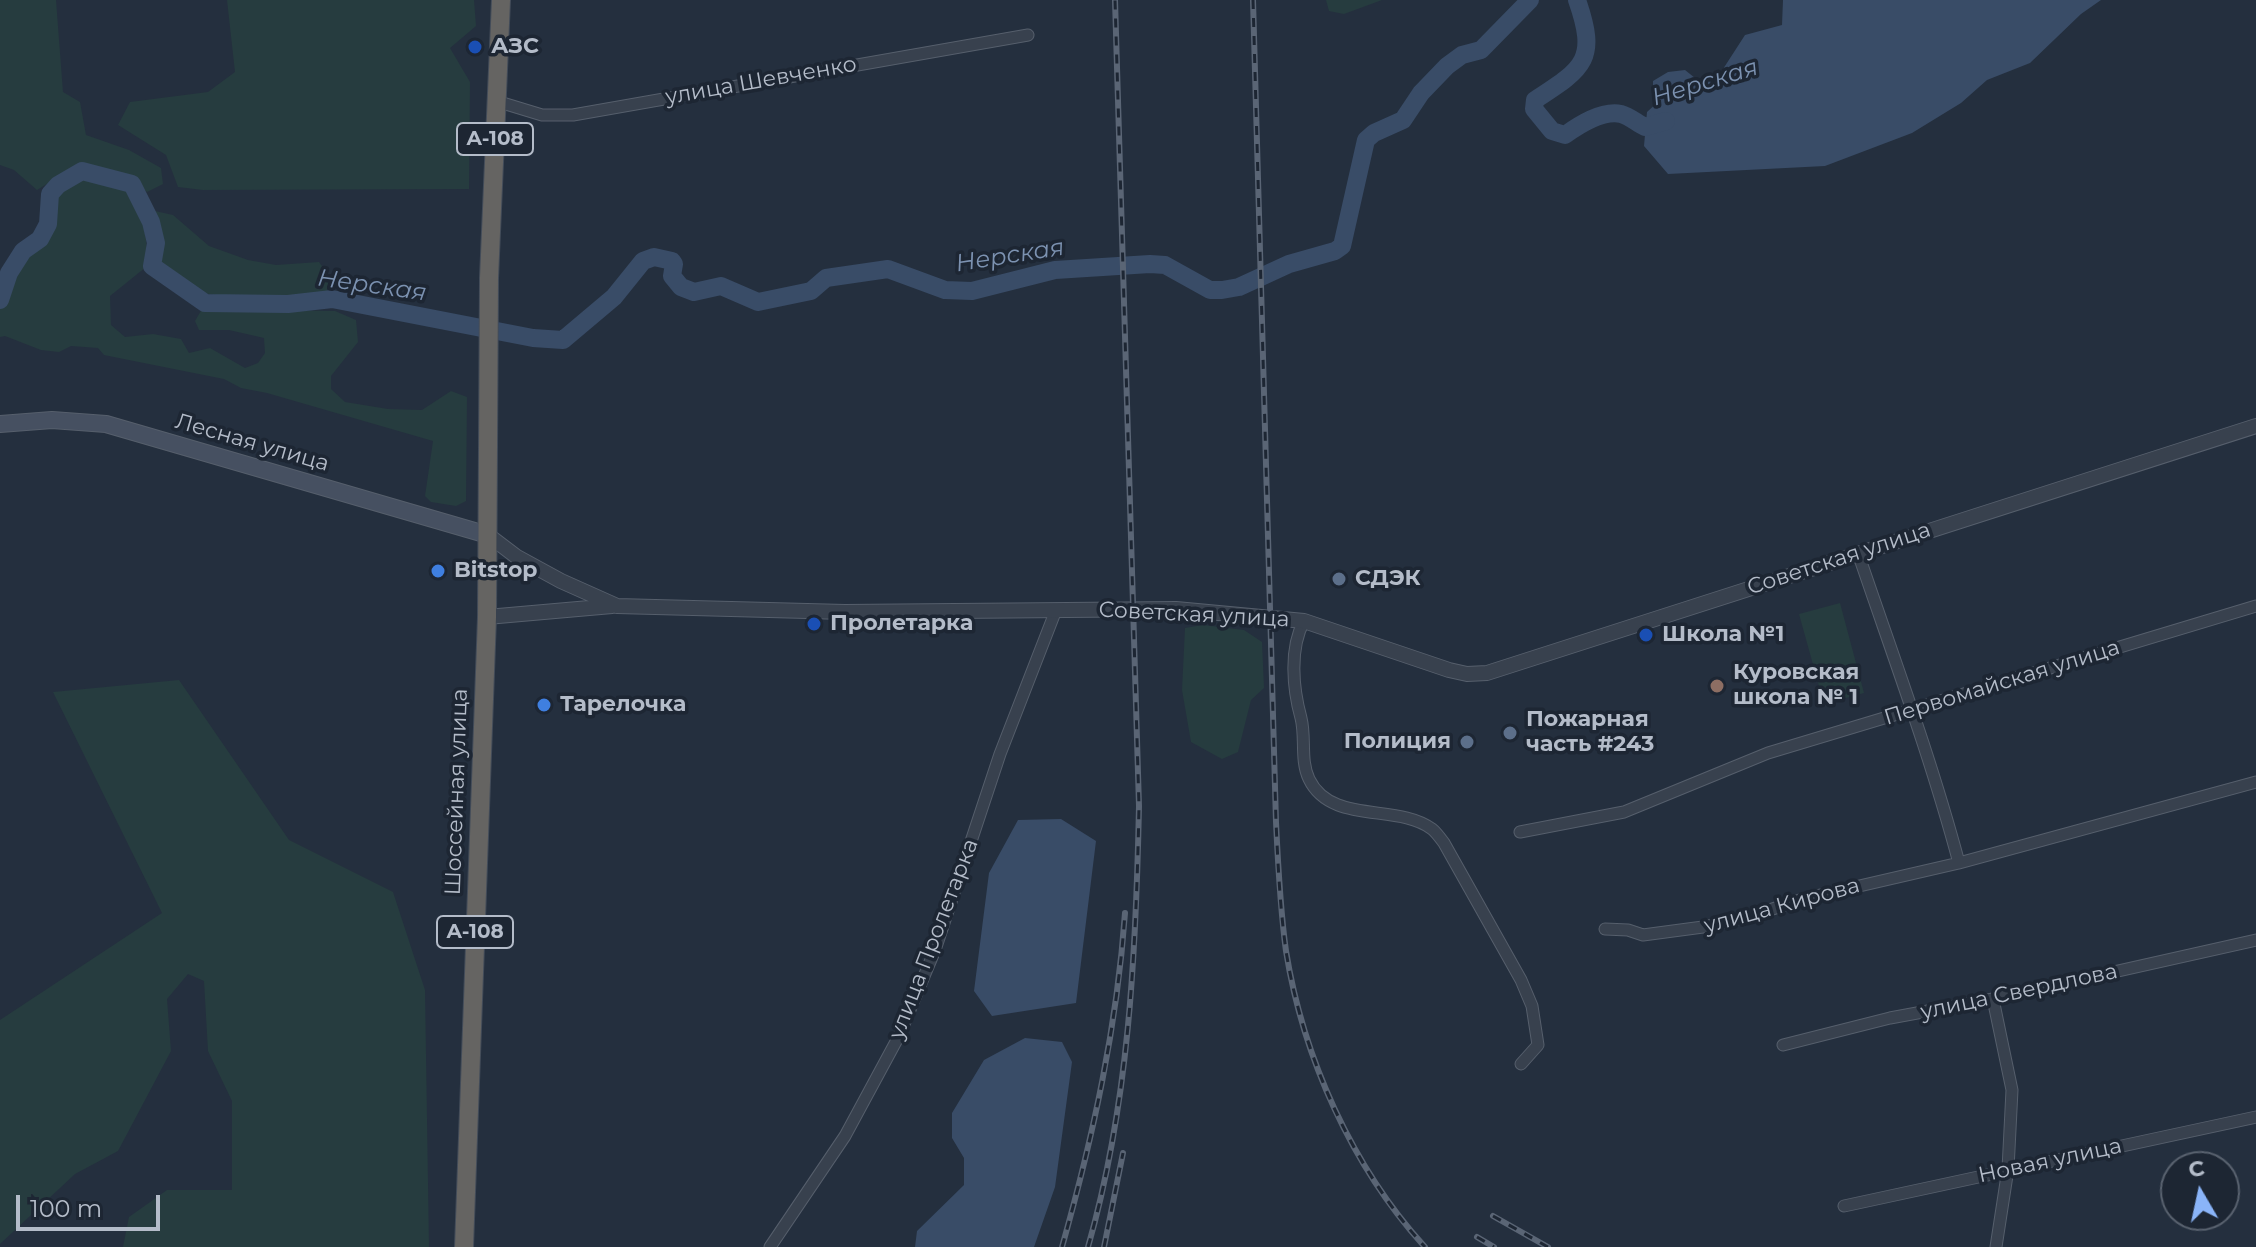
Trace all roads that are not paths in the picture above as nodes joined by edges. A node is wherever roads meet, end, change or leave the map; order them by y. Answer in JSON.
{"nodes":[{"id":1,"x":501,"y":0,"type":"edge"},
{"id":2,"x":1028,"y":35,"type":"dead end"},
{"id":3,"x":496,"y":101,"type":"junction"},
{"id":4,"x":0,"y":424,"type":"edge"},
{"id":5,"x":2256,"y":426,"type":"edge"},
{"id":6,"x":488,"y":535,"type":"junction"},
{"id":7,"x":1858,"y":553,"type":"junction"},
{"id":8,"x":617,"y":606,"type":"junction"},
{"id":9,"x":2256,"y":606,"type":"edge"},
{"id":10,"x":1056,"y":610,"type":"junction"},
{"id":11,"x":487,"y":617,"type":"junction"},
{"id":12,"x":1304,"y":621,"type":"junction"},
{"id":13,"x":1911,"y":711,"type":"junction"},
{"id":14,"x":2256,"y":782,"type":"edge"},
{"id":15,"x":1520,"y":832,"type":"dead end"},
{"id":16,"x":1959,"y":863,"type":"junction"},
{"id":17,"x":1605,"y":929,"type":"dead end"},
{"id":18,"x":2256,"y":940,"type":"edge"},
{"id":19,"x":1993,"y":999,"type":"junction"},
{"id":20,"x":1783,"y":1045,"type":"dead end"},
{"id":21,"x":1521,"y":1064,"type":"dead end"},
{"id":22,"x":2256,"y":1117,"type":"edge"},
{"id":23,"x":2008,"y":1169,"type":"junction"},
{"id":24,"x":1844,"y":1206,"type":"dead end"},
{"id":25,"x":464,"y":1247,"type":"edge"},
{"id":26,"x":770,"y":1247,"type":"edge"},
{"id":27,"x":1996,"y":1247,"type":"edge"}],
"edges":[{"from":1,"to":3,"type":"highway","number":"А-108"},
{"from":2,"to":3,"type":"street","name":"улица Шевченко"},
{"from":3,"to":6,"type":"highway","name":"Шоссейная улица","number":"А-108"},
{"from":4,"to":6,"type":"main road","name":"Лесная улица"},
{"from":5,"to":7,"type":"street","name":"Советская улица"},
{"from":6,"to":8,"type":"street","name":"Советская улица"},
{"from":6,"to":11,"type":"highway","name":"Шоссейная улица","number":"А-108"},
{"from":7,"to":12,"type":"street","name":"Советская улица"},
{"from":7,"to":13,"type":"street"},
{"from":8,"to":10,"type":"street","name":"Советская улица"},
{"from":8,"to":11,"type":"street"},
{"from":9,"to":13,"type":"street","name":"Первомайская улица"},
{"from":10,"to":12,"type":"street","name":"Советская улица"},
{"from":10,"to":26,"type":"street","name":"улица Пролетарка"},
{"from":11,"to":25,"type":"highway","name":"Шоссейная улица","number":"А-108"},
{"from":12,"to":21,"type":"street"},
{"from":13,"to":15,"type":"street","name":"Первомайская улица"},
{"from":13,"to":16,"type":"street"},
{"from":14,"to":16,"type":"street","name":"улица Кирова"},
{"from":16,"to":17,"type":"street","name":"улица Кирова"},
{"from":18,"to":19,"type":"street","name":"улица Свердлова"},
{"from":19,"to":20,"type":"street","name":"улица Свердлова"},
{"from":19,"to":23,"type":"street"},
{"from":22,"to":23,"type":"street","name":"Новая улица"},
{"from":23,"to":24,"type":"street","name":"Новая улица"},
{"from":23,"to":27,"type":"street"}]}
